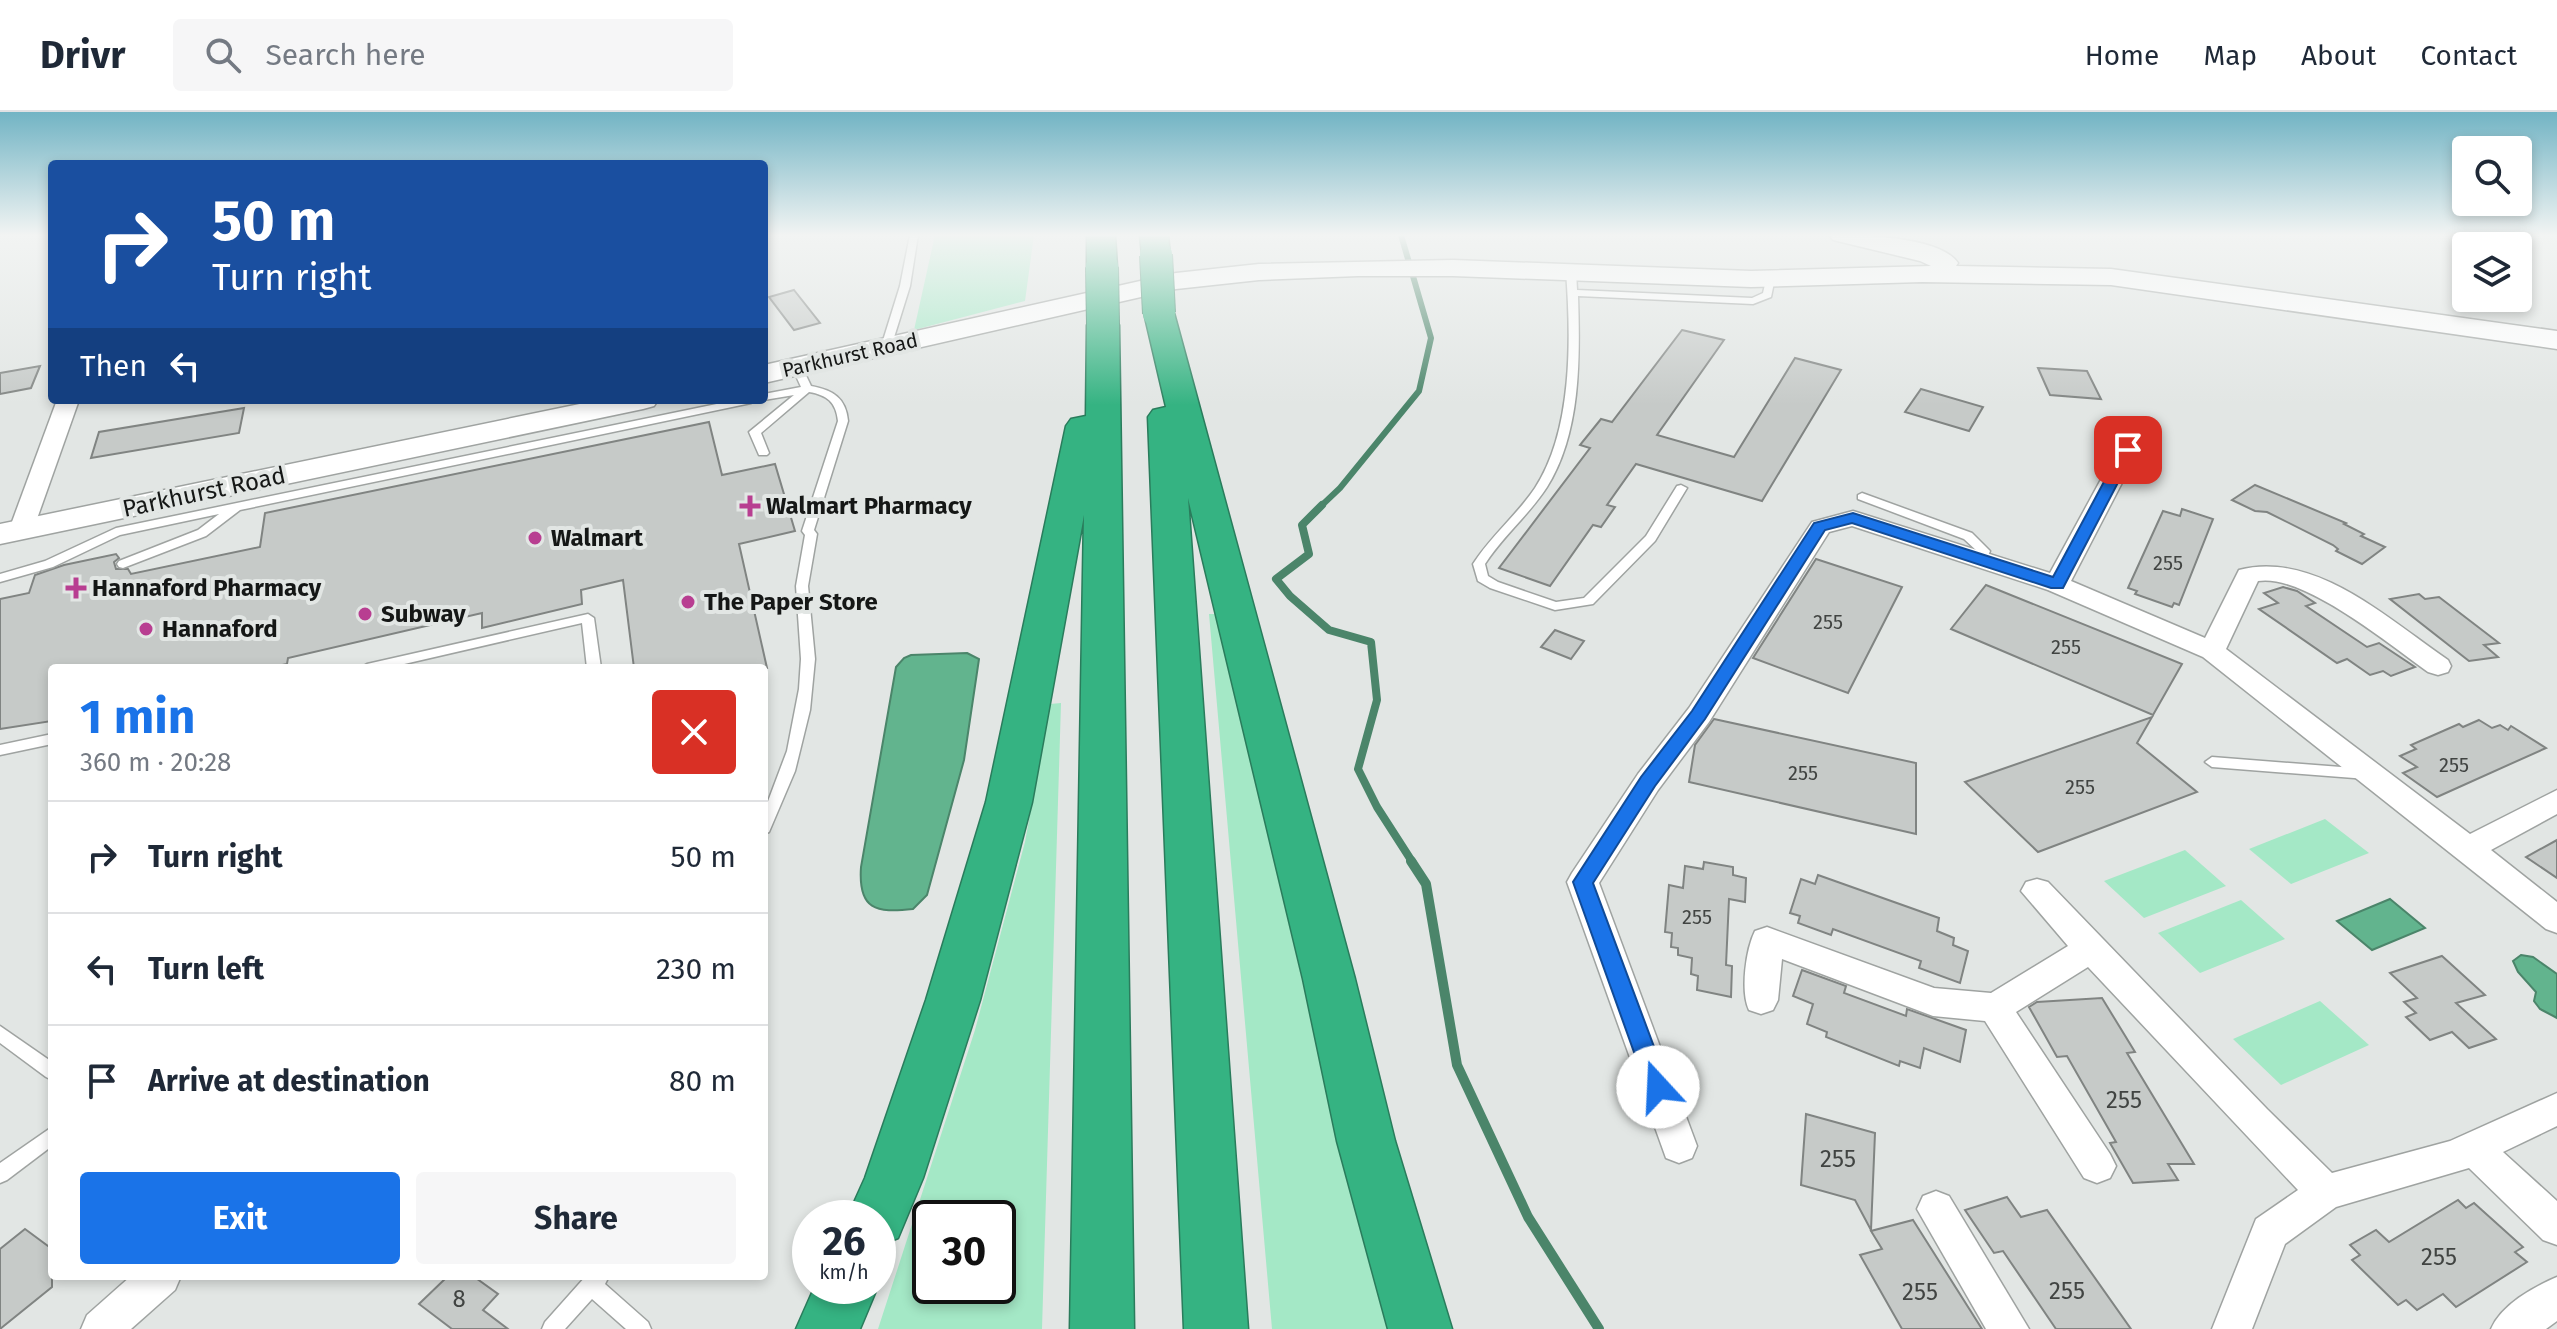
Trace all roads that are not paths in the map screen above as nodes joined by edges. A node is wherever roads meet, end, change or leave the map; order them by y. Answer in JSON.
{"nodes":[{"id":1,"x":903,"y":292,"type":"edge"},
{"id":2,"x":1102,"y":292,"type":"edge"},
{"id":3,"x":1129,"y":292,"type":"edge"},
{"id":4,"x":1158,"y":292,"type":"edge"},
{"id":5,"x":1572,"y":292,"type":"edge"},
{"id":6,"x":2216,"y":292,"type":"edge"},
{"id":7,"x":1159,"y":313,"type":"junction"},
{"id":8,"x":1103,"y":325,"type":"junction"},
{"id":9,"x":2557,"y":340,"type":"edge"},
{"id":10,"x":886,"y":347,"type":"junction"},
{"id":11,"x":768,"y":374,"type":"edge"},
{"id":12,"x":802,"y":378,"type":"junction"},
{"id":13,"x":768,"y":395,"type":"edge"},
{"id":14,"x":66,"y":404,"type":"edge"},
{"id":15,"x":621,"y":404,"type":"edge"},
{"id":16,"x":729,"y":404,"type":"edge"},
{"id":17,"x":2128,"y":450,"type":"dead end"},
{"id":18,"x":763,"y":453,"type":"dead end"},
{"id":19,"x":1681,"y":488,"type":"dead end"},
{"id":20,"x":265,"y":490,"type":"junction"},
{"id":21,"x":1862,"y":497,"type":"dead end"},
{"id":22,"x":237,"y":506,"type":"junction"},
{"id":23,"x":119,"y":521,"type":"junction"},
{"id":24,"x":10,"y":532,"type":"edge"},
{"id":25,"x":1981,"y":560,"type":"junction"},
{"id":26,"x":123,"y":564,"type":"dead end"},
{"id":27,"x":0,"y":578,"type":"edge"},
{"id":28,"x":2057,"y":584,"type":"junction"},
{"id":29,"x":2212,"y":651,"type":"junction"},
{"id":30,"x":385,"y":664,"type":"edge"},
{"id":31,"x":594,"y":664,"type":"edge"},
{"id":32,"x":2438,"y":666,"type":"dead end"},
{"id":33,"x":48,"y":740,"type":"edge"},
{"id":34,"x":0,"y":750,"type":"edge"},
{"id":35,"x":2212,"y":762,"type":"dead end"},
{"id":36,"x":2375,"y":775,"type":"junction"},
{"id":37,"x":2557,"y":801,"type":"edge"},
{"id":38,"x":768,"y":818,"type":"edge"},
{"id":39,"x":2468,"y":849,"type":"junction"},
{"id":40,"x":2037,"y":891,"type":"dead end"},
{"id":41,"x":2557,"y":920,"type":"edge"},
{"id":42,"x":2090,"y":949,"type":"junction"},
{"id":43,"x":1761,"y":1000,"type":"dead end"},
{"id":44,"x":1995,"y":1008,"type":"junction"},
{"id":45,"x":0,"y":1033,"type":"edge"},
{"id":46,"x":48,"y":1069,"type":"edge"},
{"id":47,"x":2557,"y":1109,"type":"edge"},
{"id":48,"x":48,"y":1138,"type":"edge"},
{"id":49,"x":1679,"y":1146,"type":"dead end"},
{"id":50,"x":2473,"y":1148,"type":"junction"},
{"id":51,"x":2097,"y":1166,"type":"dead end"},
{"id":52,"x":0,"y":1174,"type":"edge"},
{"id":53,"x":2326,"y":1192,"type":"junction"},
{"id":54,"x":885,"y":1200,"type":"edge"},
{"id":55,"x":1936,"y":1209,"type":"dead end"},
{"id":56,"x":2557,"y":1227,"type":"edge"},
{"id":57,"x":156,"y":1280,"type":"edge"},
{"id":58,"x":595,"y":1280,"type":"edge"},
{"id":59,"x":2557,"y":1297,"type":"edge"},
{"id":60,"x":839,"y":1304,"type":"edge"},
{"id":61,"x":101,"y":1329,"type":"edge"},
{"id":62,"x":552,"y":1329,"type":"edge"},
{"id":63,"x":641,"y":1329,"type":"edge"},
{"id":64,"x":828,"y":1329,"type":"edge"},
{"id":65,"x":1102,"y":1329,"type":"edge"},
{"id":66,"x":1216,"y":1329,"type":"edge"},
{"id":67,"x":1420,"y":1329,"type":"edge"},
{"id":68,"x":2009,"y":1329,"type":"edge"},
{"id":69,"x":2232,"y":1329,"type":"edge"},
{"id":70,"x":2511,"y":1329,"type":"edge"}],
"edges":[{"from":1,"to":10,"type":"lane"},
{"from":2,"to":8,"type":"highway","bridge":true},
{"from":3,"to":10,"type":"street","name":"Parkhurst Road"},
{"from":4,"to":7,"type":"highway","bridge":true},
{"from":5,"to":19,"type":"lane"},
{"from":6,"to":9,"type":"street","name":"Parkhurst Road"},
{"from":7,"to":66,"type":"highway"},
{"from":7,"to":67,"type":"highway"},
{"from":8,"to":54,"type":"highway"},
{"from":8,"to":65,"type":"highway"},
{"from":10,"to":12,"type":"street","name":"Parkhurst Road"},
{"from":11,"to":12,"type":"street","name":"Parkhurst Road"},
{"from":12,"to":13,"type":"lane"},
{"from":12,"to":18,"type":"lane"},
{"from":12,"to":38,"type":"lane"},
{"from":14,"to":24,"type":"street"},
{"from":15,"to":20,"type":"street","name":"Parkhurst Road"},
{"from":16,"to":20,"type":"lane"},
{"from":17,"to":28,"type":"street"},
{"from":20,"to":22,"type":"lane"},
{"from":20,"to":23,"type":"street","name":"Parkhurst Road"},
{"from":21,"to":25,"type":"lane"},
{"from":22,"to":23,"type":"lane"},
{"from":22,"to":26,"type":"lane"},
{"from":23,"to":24,"type":"street","name":"Parkhurst Road"},
{"from":23,"to":27,"type":"lane"},
{"from":25,"to":28,"type":"street"},
{"from":25,"to":49,"type":"street"},
{"from":28,"to":29,"type":"street"},
{"from":29,"to":32,"type":"street"},
{"from":29,"to":36,"type":"street"},
{"from":30,"to":31,"type":"lane"},
{"from":33,"to":34,"type":"lane"},
{"from":35,"to":36,"type":"lane"},
{"from":36,"to":39,"type":"street"},
{"from":37,"to":39,"type":"street"},
{"from":39,"to":41,"type":"street"},
{"from":40,"to":42,"type":"street"},
{"from":42,"to":44,"type":"street"},
{"from":42,"to":53,"type":"street"},
{"from":43,"to":44,"type":"street"},
{"from":44,"to":51,"type":"street"},
{"from":45,"to":46,"type":"lane"},
{"from":47,"to":50,"type":"street"},
{"from":48,"to":52,"type":"lane"},
{"from":50,"to":53,"type":"street"},
{"from":50,"to":56,"type":"street"},
{"from":53,"to":69,"type":"street"},
{"from":55,"to":68,"type":"street"},
{"from":57,"to":61,"type":"street"},
{"from":58,"to":62,"type":"lane"},
{"from":58,"to":63,"type":"lane"},
{"from":59,"to":70,"type":"street"},
{"from":60,"to":64,"type":"highway"}]}
